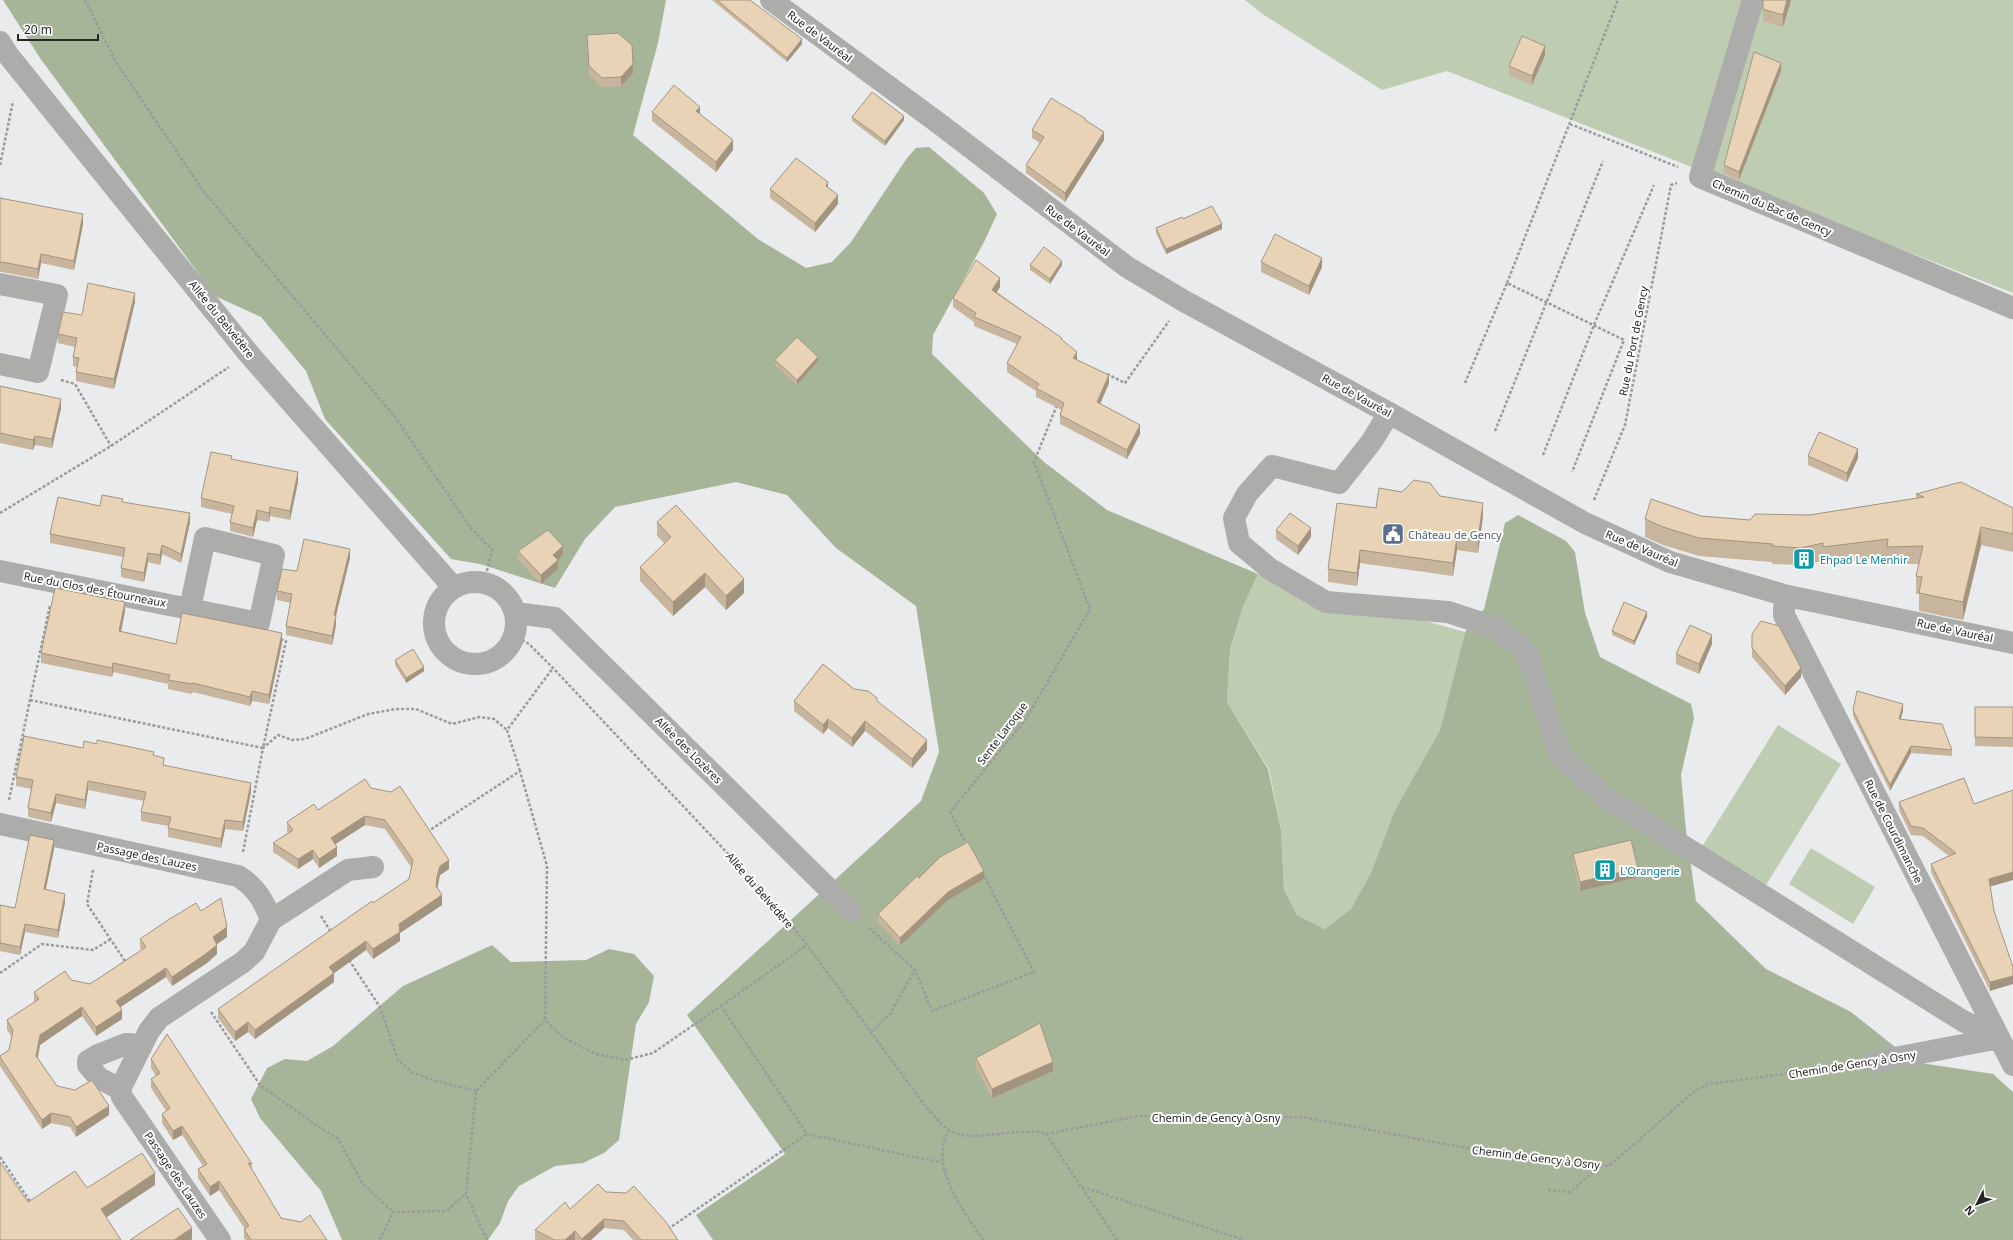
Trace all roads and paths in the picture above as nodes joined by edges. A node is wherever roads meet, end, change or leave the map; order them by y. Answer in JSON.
{"nodes":[{"id":1,"x":85,"y":0,"type":"edge"},
{"id":2,"x":772,"y":0,"type":"edge"},
{"id":3,"x":1618,"y":0,"type":"edge"},
{"id":4,"x":1753,"y":0,"type":"edge"},
{"id":5,"x":0,"y":42,"type":"edge"},
{"id":6,"x":31,"y":83,"type":"junction"},
{"id":7,"x":1570,"y":124,"type":"junction"},
{"id":8,"x":1603,"y":161,"type":"dead end"},
{"id":9,"x":0,"y":165,"type":"edge"},
{"id":10,"x":1700,"y":177,"type":"junction"},
{"id":11,"x":1654,"y":185,"type":"dead end"},
{"id":12,"x":1507,"y":283,"type":"junction"},
{"id":13,"x":0,"y":284,"type":"edge"},
{"id":14,"x":1547,"y":303,"type":"junction"},
{"id":15,"x":2013,"y":308,"type":"edge"},
{"id":16,"x":1594,"y":325,"type":"junction"},
{"id":17,"x":1163,"y":330,"type":"dead end"},
{"id":18,"x":249,"y":354,"type":"junction"},
{"id":19,"x":0,"y":364,"type":"edge"},
{"id":20,"x":38,"y":372,"type":"junction"},
{"id":21,"x":1104,"y":373,"type":"edge"},
{"id":22,"x":1465,"y":383,"type":"dead end"},
{"id":23,"x":1058,"y":404,"type":"edge"},
{"id":24,"x":1389,"y":414,"type":"junction"},
{"id":25,"x":1495,"y":431,"type":"dead end"},
{"id":26,"x":111,"y":446,"type":"junction"},
{"id":27,"x":1543,"y":456,"type":"dead end"},
{"id":28,"x":1572,"y":472,"type":"dead end"},
{"id":29,"x":0,"y":513,"type":"edge"},
{"id":30,"x":1585,"y":523,"type":"junction"},
{"id":31,"x":0,"y":571,"type":"edge"},
{"id":32,"x":54,"y":581,"type":"junction"},
{"id":33,"x":484,"y":583,"type":"junction"},
{"id":34,"x":454,"y":588,"type":"junction"},
{"id":35,"x":1788,"y":596,"type":"junction"},
{"id":36,"x":190,"y":608,"type":"junction"},
{"id":37,"x":515,"y":613,"type":"junction"},
{"id":38,"x":259,"y":623,"type":"junction"},
{"id":39,"x":514,"y":636,"type":"junction"},
{"id":40,"x":2013,"y":643,"type":"edge"},
{"id":41,"x":553,"y":668,"type":"junction"},
{"id":42,"x":30,"y":700,"type":"junction"},
{"id":43,"x":507,"y":730,"type":"junction"},
{"id":44,"x":263,"y":748,"type":"junction"},
{"id":45,"x":520,"y":771,"type":"junction"},
{"id":46,"x":2,"y":824,"type":"edge"},
{"id":47,"x":424,"y":834,"type":"edge"},
{"id":48,"x":97,"y":845,"type":"junction"},
{"id":49,"x":968,"y":847,"type":"edge"},
{"id":50,"x":372,"y":867,"type":"dead end"},
{"id":51,"x":979,"y":868,"type":"edge"},
{"id":52,"x":238,"y":876,"type":"junction"},
{"id":53,"x":308,"y":896,"type":"junction"},
{"id":54,"x":851,"y":911,"type":"joint"},
{"id":55,"x":271,"y":920,"type":"junction"},
{"id":56,"x":333,"y":935,"type":"edge"},
{"id":57,"x":111,"y":939,"type":"junction"},
{"id":58,"x":807,"y":945,"type":"junction"},
{"id":59,"x":346,"y":955,"type":"edge"},
{"id":60,"x":127,"y":965,"type":"edge"},
{"id":61,"x":915,"y":970,"type":"junction"},
{"id":62,"x":0,"y":973,"type":"edge"},
{"id":63,"x":197,"y":992,"type":"junction"},
{"id":64,"x":721,"y":1006,"type":"junction"},
{"id":65,"x":545,"y":1020,"type":"junction"},
{"id":66,"x":871,"y":1032,"type":"junction"},
{"id":67,"x":1999,"y":1038,"type":"junction"},
{"id":68,"x":141,"y":1048,"type":"junction"},
{"id":69,"x":1874,"y":1062,"type":"joint"},
{"id":70,"x":2013,"y":1065,"type":"edge"},
{"id":71,"x":120,"y":1089,"type":"junction"},
{"id":72,"x":476,"y":1091,"type":"junction"},
{"id":73,"x":949,"y":1130,"type":"junction"},
{"id":74,"x":807,"y":1134,"type":"junction"},
{"id":75,"x":1046,"y":1134,"type":"junction"},
{"id":76,"x":0,"y":1157,"type":"edge"},
{"id":77,"x":943,"y":1163,"type":"junction"},
{"id":78,"x":6,"y":1165,"type":"junction"},
{"id":79,"x":1600,"y":1166,"type":"junction"},
{"id":80,"x":0,"y":1169,"type":"edge"},
{"id":81,"x":1082,"y":1186,"type":"junction"},
{"id":82,"x":1548,"y":1190,"type":"dead end"},
{"id":83,"x":466,"y":1194,"type":"junction"},
{"id":84,"x":35,"y":1209,"type":"edge"},
{"id":85,"x":393,"y":1212,"type":"junction"},
{"id":86,"x":664,"y":1231,"type":"edge"},
{"id":87,"x":980,"y":1236,"type":"junction"},
{"id":88,"x":220,"y":1240,"type":"edge"},
{"id":89,"x":380,"y":1240,"type":"edge"},
{"id":90,"x":487,"y":1240,"type":"edge"},
{"id":91,"x":980,"y":1240,"type":"edge"},
{"id":92,"x":983,"y":1240,"type":"edge"},
{"id":93,"x":1117,"y":1240,"type":"edge"},
{"id":94,"x":1244,"y":1240,"type":"edge"}],
"edges":[{"from":1,"to":33,"type":"path"},
{"from":2,"to":24,"type":"street","name":"Rue de Vauréal"},
{"from":3,"to":7,"type":"path"},
{"from":4,"to":10,"type":"street","name":"Chemin du Bac de Gency"},
{"from":5,"to":6,"type":"street","name":"Allée du Belvédère"},
{"from":6,"to":9,"type":"path"},
{"from":6,"to":18,"type":"street","name":"Allée du Belvédère"},
{"from":7,"to":10,"type":"path"},
{"from":7,"to":12,"type":"path"},
{"from":8,"to":14,"type":"path"},
{"from":10,"to":15,"type":"street","name":"Chemin du Bac de Gency"},
{"from":10,"to":30,"type":"path","name":"Rue du Port de Gency"},
{"from":11,"to":16,"type":"path"},
{"from":12,"to":14,"type":"path"},
{"from":12,"to":22,"type":"path"},
{"from":13,"to":20,"type":"street"},
{"from":14,"to":16,"type":"path"},
{"from":14,"to":25,"type":"path"},
{"from":16,"to":27,"type":"path"},
{"from":16,"to":28,"type":"path"},
{"from":17,"to":21,"type":"path"},
{"from":18,"to":26,"type":"path"},
{"from":18,"to":34,"type":"street","name":"Allée du Belvédère"},
{"from":19,"to":20,"type":"street"},
{"from":20,"to":26,"type":"path"},
{"from":23,"to":49,"type":"path","name":"Sente Laroque"},
{"from":24,"to":30,"type":"street","name":"Rue de Vauréal"},
{"from":24,"to":67,"type":"street"},
{"from":26,"to":29,"type":"path"},
{"from":30,"to":35,"type":"street","name":"Rue de Vauréal"},
{"from":31,"to":32,"type":"street","name":"Rue du Clos des Étourneaux"},
{"from":32,"to":36,"type":"street","name":"Rue du Clos des Étourneaux"},
{"from":32,"to":42,"type":"path"},
{"from":33,"to":34,"type":"street"},
{"from":33,"to":37,"type":"street"},
{"from":34,"to":39,"type":"street"},
{"from":35,"to":40,"type":"street","name":"Rue de Vauréal"},
{"from":35,"to":67,"type":"street","name":"Rue de Courdimanche"},
{"from":36,"to":38,"type":"street","name":"Rue du Clos des Étourneaux"},
{"from":36,"to":38,"type":"street"},
{"from":37,"to":39,"type":"street"},
{"from":37,"to":54,"type":"street","name":"Allée des Lozères"},
{"from":38,"to":44,"type":"path"},
{"from":39,"to":41,"type":"path","name":"Allée du Belvédère"},
{"from":41,"to":43,"type":"path"},
{"from":41,"to":58,"type":"path","name":"Allée du Belvédère"},
{"from":42,"to":44,"type":"path"},
{"from":42,"to":46,"type":"path"},
{"from":43,"to":44,"type":"path"},
{"from":43,"to":45,"type":"path"},
{"from":44,"to":52,"type":"path"},
{"from":45,"to":47,"type":"path"},
{"from":45,"to":65,"type":"path"},
{"from":46,"to":48,"type":"street","name":"Passage des Lauzes"},
{"from":48,"to":52,"type":"street","name":"Passage des Lauzes"},
{"from":48,"to":57,"type":"path"},
{"from":50,"to":53,"type":"street"},
{"from":51,"to":61,"type":"path"},
{"from":52,"to":55,"type":"street","name":"Passage des Lauzes"},
{"from":53,"to":55,"type":"street"},
{"from":53,"to":56,"type":"path"},
{"from":54,"to":61,"type":"path"},
{"from":55,"to":63,"type":"street"},
{"from":57,"to":60,"type":"path"},
{"from":57,"to":62,"type":"path"},
{"from":58,"to":64,"type":"path"},
{"from":58,"to":66,"type":"path","name":"Allée du Belvédère"},
{"from":59,"to":72,"type":"path"},
{"from":61,"to":66,"type":"path"},
{"from":63,"to":68,"type":"street"},
{"from":63,"to":85,"type":"path"},
{"from":64,"to":65,"type":"path"},
{"from":64,"to":74,"type":"path"},
{"from":65,"to":72,"type":"path"},
{"from":66,"to":73,"type":"path","name":"Allée du Belvédère"},
{"from":67,"to":69,"type":"street","name":"Chemin de Gency à Osny"},
{"from":67,"to":70,"type":"street","name":"Rue de Courdimanche"},
{"from":68,"to":71,"type":"street"},
{"from":68,"to":71,"type":"street"},
{"from":69,"to":79,"type":"path","name":"Chemin de Gency à Osny"},
{"from":71,"to":88,"type":"street","name":"Passage des Lauzes"},
{"from":72,"to":83,"type":"path"},
{"from":73,"to":75,"type":"path","name":"Chemin de Gency à Osny"},
{"from":73,"to":77,"type":"path"},
{"from":74,"to":77,"type":"path"},
{"from":74,"to":86,"type":"path"},
{"from":75,"to":79,"type":"path","name":"Chemin de Gency à Osny"},
{"from":75,"to":81,"type":"path"},
{"from":76,"to":78,"type":"path"},
{"from":77,"to":87,"type":"path"},
{"from":78,"to":80,"type":"path"},
{"from":78,"to":84,"type":"path"},
{"from":79,"to":82,"type":"path"},
{"from":81,"to":93,"type":"path"},
{"from":81,"to":94,"type":"path"},
{"from":83,"to":85,"type":"path"},
{"from":83,"to":90,"type":"path"},
{"from":85,"to":89,"type":"path"},
{"from":87,"to":91,"type":"path"},
{"from":87,"to":92,"type":"path"}]}
